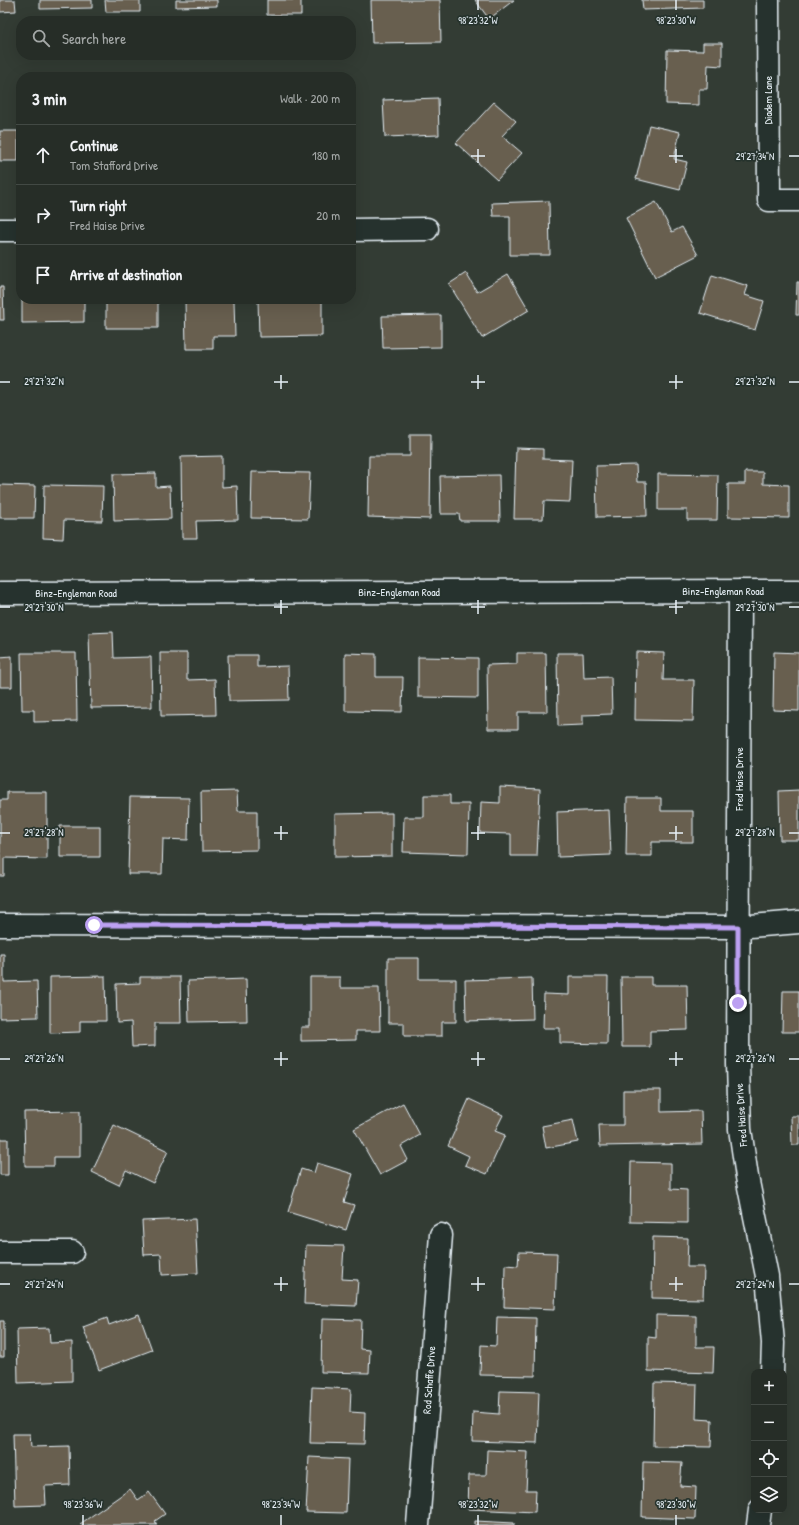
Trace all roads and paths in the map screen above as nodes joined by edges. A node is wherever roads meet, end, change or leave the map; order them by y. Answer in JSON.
{"nodes":[{"id":1,"x":768,"y":0,"type":"edge"},
{"id":2,"x":799,"y":200,"type":"edge"},
{"id":3,"x":427,"y":229,"type":"dead end"},
{"id":4,"x":0,"y":230,"type":"edge"},
{"id":5,"x":16,"y":230,"type":"edge"},
{"id":6,"x":356,"y":230,"type":"edge"},
{"id":7,"x":740,"y":591,"type":"junction"},
{"id":8,"x":799,"y":591,"type":"edge"},
{"id":9,"x":0,"y":593,"type":"edge"},
{"id":10,"x":799,"y":922,"type":"edge"},
{"id":11,"x":0,"y":925,"type":"edge"},
{"id":12,"x":738,"y":927,"type":"junction"},
{"id":13,"x":441,"y":1235,"type":"dead end"},
{"id":14,"x":0,"y":1252,"type":"edge"},
{"id":15,"x":72,"y":1252,"type":"dead end"},
{"id":16,"x":772,"y":1369,"type":"edge"},
{"id":17,"x":760,"y":1513,"type":"edge"},
{"id":18,"x":418,"y":1525,"type":"edge"},
{"id":19,"x":758,"y":1525,"type":"edge"}],
"edges":[{"from":1,"to":2,"type":"street","name":"Diadem Lane"},
{"from":3,"to":6,"type":"street"},
{"from":4,"to":5,"type":"street"},
{"from":7,"to":8,"type":"street","name":"Binz-Engleman Road"},
{"from":7,"to":9,"type":"street","name":"Binz-Engleman Road"},
{"from":7,"to":12,"type":"street","name":"Fred Haise Drive"},
{"from":10,"to":12,"type":"street"},
{"from":11,"to":12,"type":"street"},
{"from":12,"to":16,"type":"street","name":"Fred Haise Drive"},
{"from":13,"to":18,"type":"street","name":"Rod Schaffe Drive"},
{"from":14,"to":15,"type":"street"},
{"from":17,"to":19,"type":"street"}]}
